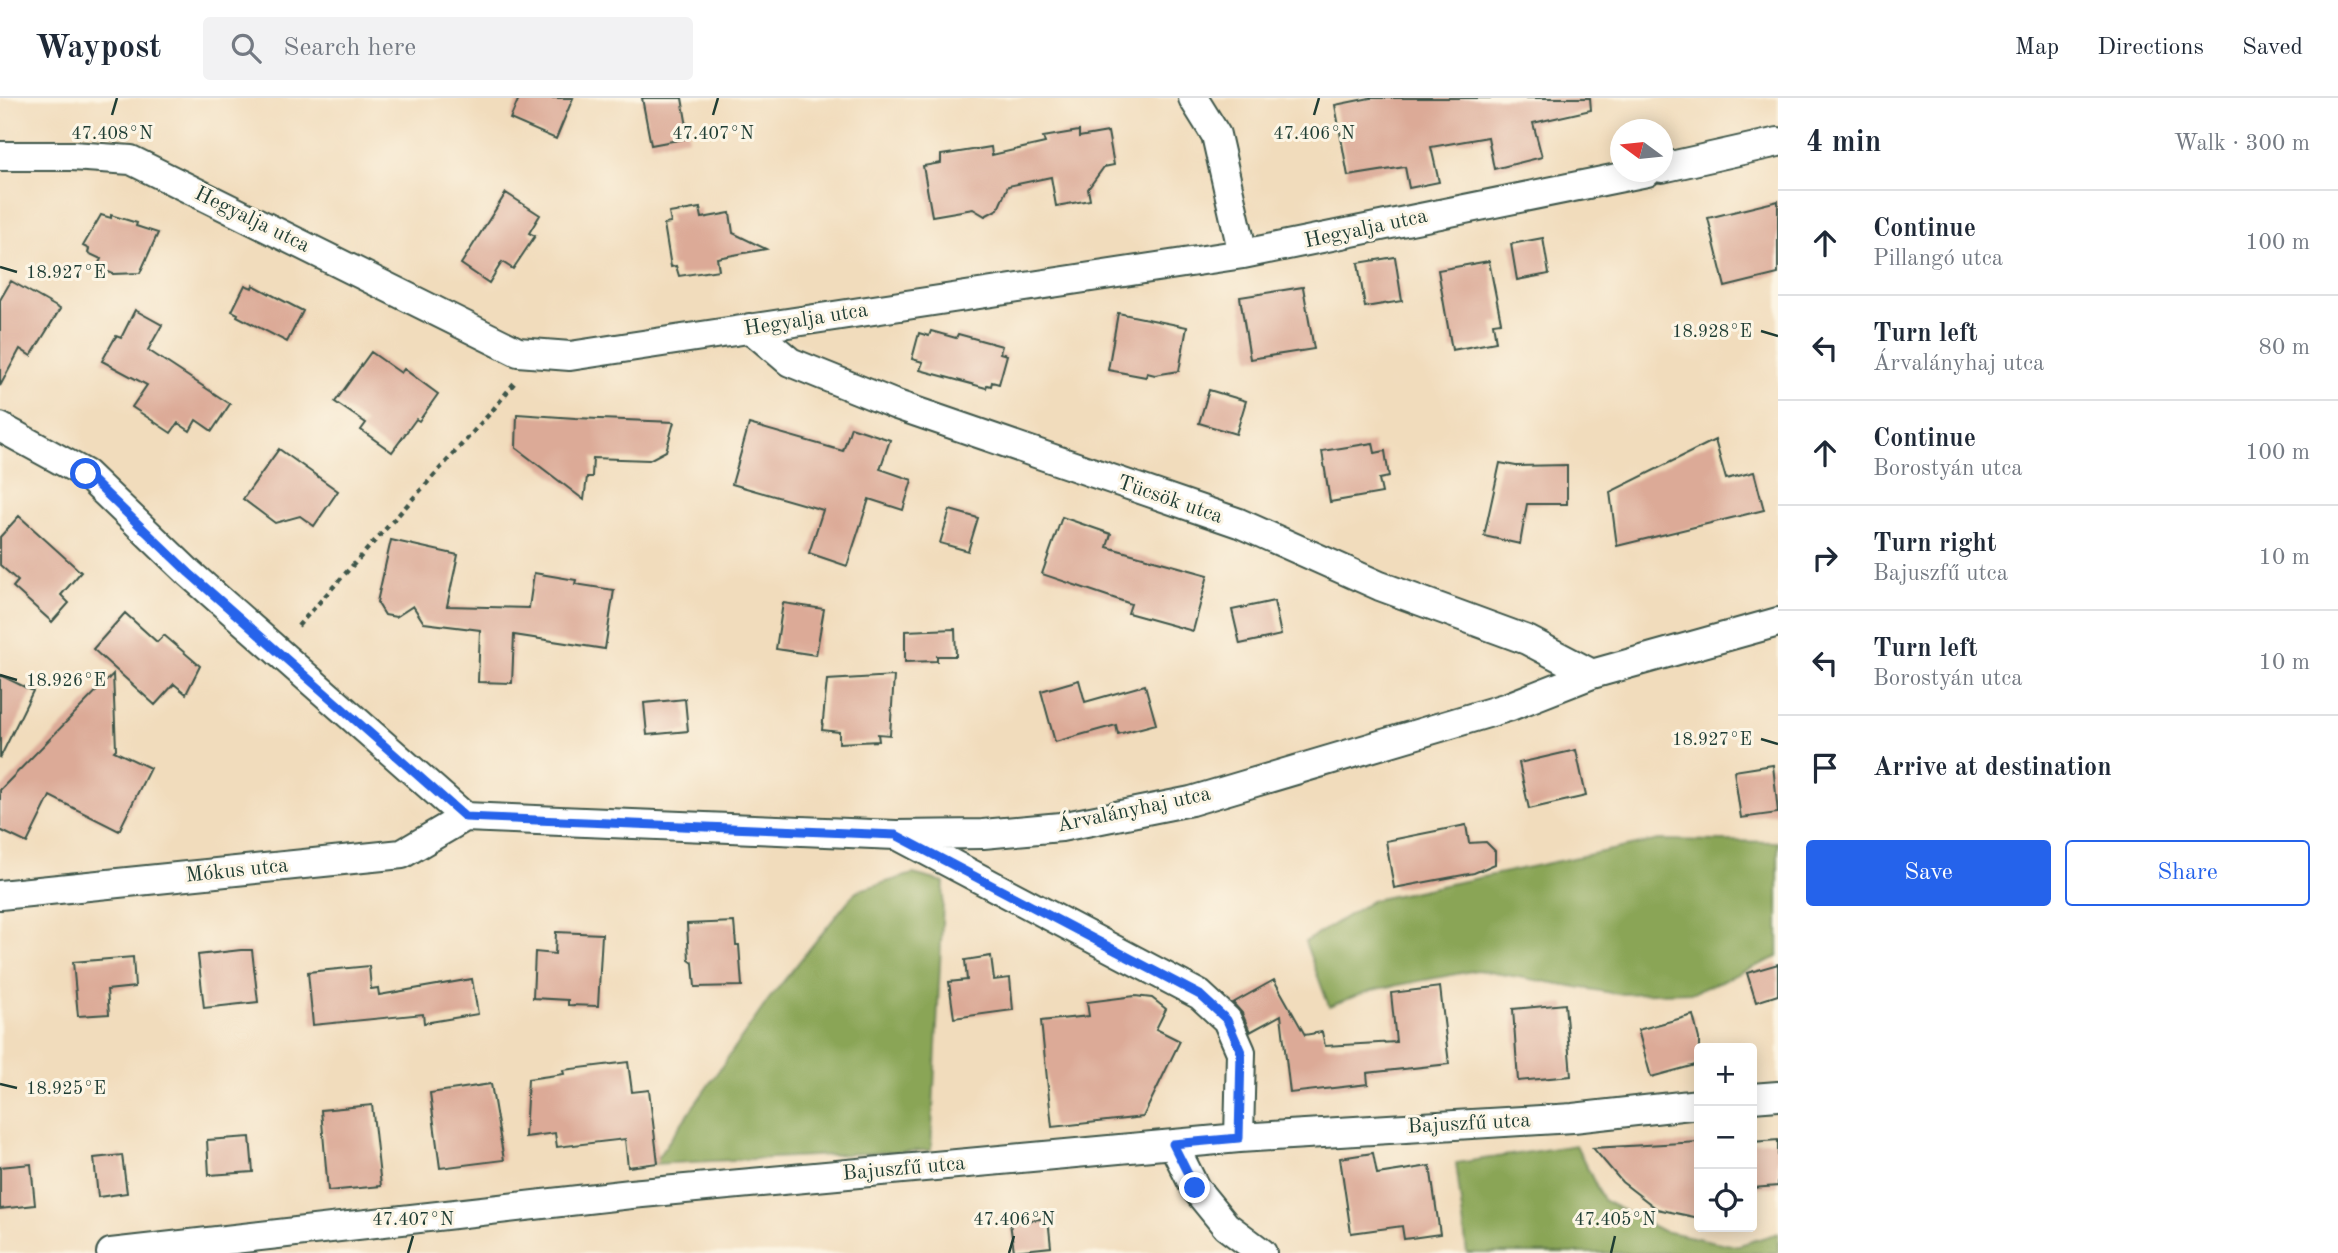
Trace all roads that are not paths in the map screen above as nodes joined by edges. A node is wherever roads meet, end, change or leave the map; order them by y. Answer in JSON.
{"nodes":[{"id":1,"x":1193,"y":98,"type":"edge"},
{"id":2,"x":1778,"y":142,"type":"edge"},
{"id":3,"x":0,"y":156,"type":"edge"},
{"id":4,"x":1673,"y":166,"type":"edge"},
{"id":5,"x":1610,"y":180,"type":"edge"},
{"id":6,"x":1243,"y":254,"type":"junction"},
{"id":7,"x":750,"y":328,"type":"junction"},
{"id":8,"x":0,"y":427,"type":"edge"},
{"id":9,"x":1778,"y":622,"type":"edge"},
{"id":10,"x":1592,"y":674,"type":"junction"},
{"id":11,"x":465,"y":817,"type":"junction"},
{"id":12,"x":896,"y":835,"type":"junction"},
{"id":13,"x":6,"y":887,"type":"edge"},
{"id":14,"x":1778,"y":1096,"type":"edge"},
{"id":15,"x":1757,"y":1098,"type":"edge"},
{"id":16,"x":1694,"y":1105,"type":"edge"},
{"id":17,"x":1239,"y":1138,"type":"junction"},
{"id":18,"x":1173,"y":1144,"type":"junction"},
{"id":19,"x":111,"y":1253,"type":"edge"},
{"id":20,"x":1262,"y":1253,"type":"edge"}],
"edges":[{"from":1,"to":6,"type":"street"},
{"from":2,"to":4,"type":"street"},
{"from":3,"to":7,"type":"street","name":"Hegyalja utca"},
{"from":5,"to":6,"type":"street","name":"Hegyalja utca"},
{"from":6,"to":7,"type":"street","name":"Hegyalja utca"},
{"from":7,"to":10,"type":"street","name":"Tücsök utca"},
{"from":8,"to":11,"type":"street"},
{"from":9,"to":10,"type":"street","name":"Árvalányhaj utca"},
{"from":10,"to":12,"type":"street","name":"Árvalányhaj utca"},
{"from":11,"to":12,"type":"street","name":"Árvalányhaj utca"},
{"from":11,"to":13,"type":"street","name":"Mókus utca"},
{"from":12,"to":17,"type":"street"},
{"from":14,"to":15,"type":"street"},
{"from":16,"to":17,"type":"street","name":"Bajuszfű utca"},
{"from":17,"to":18,"type":"street","name":"Bajuszfű utca"},
{"from":18,"to":19,"type":"street","name":"Bajuszfű utca"},
{"from":18,"to":20,"type":"street"}]}
